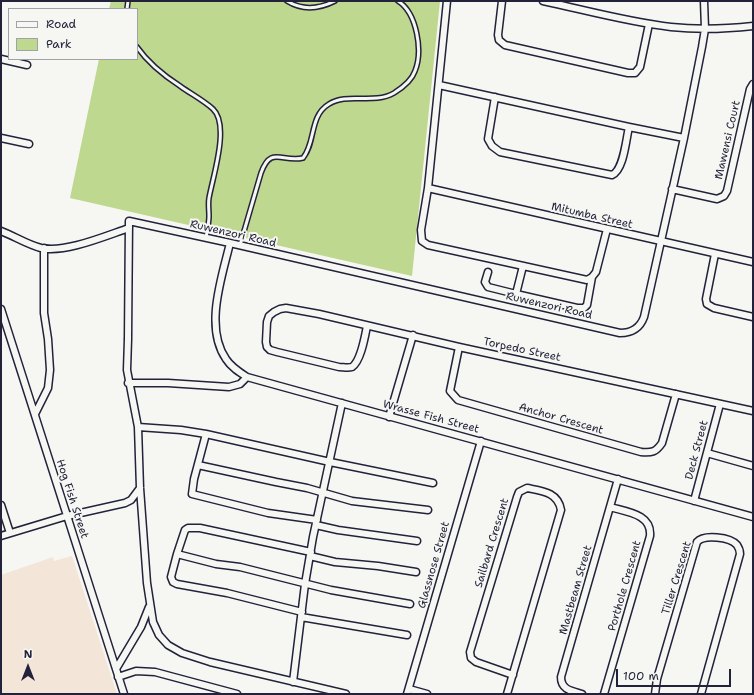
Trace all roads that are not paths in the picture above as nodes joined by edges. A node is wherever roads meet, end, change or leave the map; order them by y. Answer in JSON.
{"nodes":[{"id":1,"x":287,"y":1,"type":"edge"},
{"id":2,"x":335,"y":1,"type":"edge"},
{"id":3,"x":398,"y":1,"type":"edge"},
{"id":4,"x":447,"y":1,"type":"edge"},
{"id":5,"x":502,"y":1,"type":"edge"},
{"id":6,"x":542,"y":1,"type":"edge"},
{"id":7,"x":704,"y":1,"type":"edge"},
{"id":8,"x":649,"y":24,"type":"junction"},
{"id":9,"x":753,"y":26,"type":"edge"},
{"id":10,"x":705,"y":29,"type":"junction"},
{"id":11,"x":138,"y":49,"type":"edge"},
{"id":12,"x":1,"y":59,"type":"edge"},
{"id":13,"x":27,"y":65,"type":"dead end"},
{"id":14,"x":753,"y":84,"type":"edge"},
{"id":15,"x":439,"y":85,"type":"junction"},
{"id":16,"x":495,"y":98,"type":"junction"},
{"id":17,"x":629,"y":127,"type":"junction"},
{"id":18,"x":1,"y":138,"type":"edge"},
{"id":19,"x":684,"y":138,"type":"junction"},
{"id":20,"x":29,"y":144,"type":"dead end"},
{"id":21,"x":428,"y":188,"type":"junction"},
{"id":22,"x":672,"y":189,"type":"junction"},
{"id":23,"x":129,"y":228,"type":"junction"},
{"id":24,"x":607,"y":230,"type":"junction"},
{"id":25,"x":1,"y":232,"type":"edge"},
{"id":26,"x":206,"y":238,"type":"junction"},
{"id":27,"x":661,"y":242,"type":"junction"},
{"id":28,"x":230,"y":243,"type":"junction"},
{"id":29,"x":240,"y":245,"type":"junction"},
{"id":30,"x":44,"y":248,"type":"junction"},
{"id":31,"x":715,"y":254,"type":"junction"},
{"id":32,"x":753,"y":262,"type":"edge"},
{"id":33,"x":523,"y":266,"type":"junction"},
{"id":34,"x":488,"y":272,"type":"dead end"},
{"id":35,"x":592,"y":277,"type":"junction"},
{"id":36,"x":516,"y":294,"type":"junction"},
{"id":37,"x":1,"y":309,"type":"edge"},
{"id":38,"x":753,"y":317,"type":"edge"},
{"id":39,"x":367,"y":326,"type":"junction"},
{"id":40,"x":413,"y":335,"type":"junction"},
{"id":41,"x":459,"y":347,"type":"junction"},
{"id":42,"x":247,"y":378,"type":"junction"},
{"id":43,"x":128,"y":384,"type":"junction"},
{"id":44,"x":676,"y":394,"type":"junction"},
{"id":45,"x":342,"y":404,"type":"junction"},
{"id":46,"x":720,"y":404,"type":"junction"},
{"id":47,"x":753,"y":411,"type":"edge"},
{"id":48,"x":35,"y":414,"type":"junction"},
{"id":49,"x":389,"y":417,"type":"junction"},
{"id":50,"x":138,"y":427,"type":"junction"},
{"id":51,"x":206,"y":434,"type":"junction"},
{"id":52,"x":481,"y":441,"type":"junction"},
{"id":53,"x":707,"y":453,"type":"junction"},
{"id":54,"x":330,"y":462,"type":"junction"},
{"id":55,"x":198,"y":465,"type":"junction"},
{"id":56,"x":753,"y":466,"type":"edge"},
{"id":57,"x":618,"y":479,"type":"junction"},
{"id":58,"x":433,"y":483,"type":"dead end"},
{"id":59,"x":140,"y":488,"type":"junction"},
{"id":60,"x":323,"y":492,"type":"junction"},
{"id":61,"x":694,"y":501,"type":"junction"},
{"id":62,"x":1,"y":505,"type":"edge"},
{"id":63,"x":610,"y":507,"type":"junction"},
{"id":64,"x":428,"y":510,"type":"dead end"},
{"id":65,"x":67,"y":516,"type":"junction"},
{"id":66,"x":753,"y":517,"type":"edge"},
{"id":67,"x":317,"y":523,"type":"junction"},
{"id":68,"x":10,"y":534,"type":"junction"},
{"id":69,"x":1,"y":536,"type":"edge"},
{"id":70,"x":417,"y":541,"type":"dead end"},
{"id":71,"x":177,"y":554,"type":"junction"},
{"id":72,"x":310,"y":554,"type":"junction"},
{"id":73,"x":416,"y":572,"type":"dead end"},
{"id":74,"x":305,"y":584,"type":"junction"},
{"id":75,"x":150,"y":604,"type":"junction"},
{"id":76,"x":410,"y":604,"type":"dead end"},
{"id":77,"x":301,"y":615,"type":"junction"},
{"id":78,"x":407,"y":636,"type":"dead end"},
{"id":79,"x":116,"y":669,"type":"junction"},
{"id":80,"x":513,"y":675,"type":"junction"},
{"id":81,"x":118,"y":677,"type":"junction"},
{"id":82,"x":293,"y":682,"type":"junction"},
{"id":83,"x":408,"y":691,"type":"edge"},
{"id":84,"x":124,"y":694,"type":"edge"},
{"id":85,"x":237,"y":694,"type":"edge"},
{"id":86,"x":346,"y":694,"type":"edge"},
{"id":87,"x":427,"y":694,"type":"edge"},
{"id":88,"x":507,"y":694,"type":"edge"},
{"id":89,"x":582,"y":694,"type":"edge"},
{"id":90,"x":604,"y":694,"type":"edge"},
{"id":91,"x":655,"y":694,"type":"edge"},
{"id":92,"x":701,"y":694,"type":"edge"}],
"edges":[{"from":1,"to":2,"type":"lane"},
{"from":3,"to":29,"type":"lane"},
{"from":4,"to":15,"type":"street"},
{"from":5,"to":8,"type":"street"},
{"from":6,"to":8,"type":"street"},
{"from":7,"to":10,"type":"street","name":"Ruwenzori Road"},
{"from":8,"to":10,"type":"street"},
{"from":9,"to":10,"type":"street"},
{"from":10,"to":19,"type":"street","name":"Ruwenzori Road"},
{"from":11,"to":26,"type":"lane"},
{"from":12,"to":13,"type":"street"},
{"from":14,"to":22,"type":"street","name":"Mawensi Court"},
{"from":15,"to":16,"type":"street"},
{"from":15,"to":21,"type":"street"},
{"from":16,"to":17,"type":"street"},
{"from":16,"to":17,"type":"street"},
{"from":17,"to":19,"type":"street"},
{"from":18,"to":20,"type":"street"},
{"from":19,"to":22,"type":"street","name":"Ruwenzori Road"},
{"from":21,"to":24,"type":"street","name":"Mitumba Street"},
{"from":21,"to":33,"type":"street"},
{"from":22,"to":27,"type":"street","name":"Ruwenzori Road"},
{"from":23,"to":26,"type":"street","name":"Ruwenzori Road"},
{"from":23,"to":30,"type":"street"},
{"from":23,"to":43,"type":"street"},
{"from":24,"to":27,"type":"street","name":"Mitumba Street"},
{"from":24,"to":35,"type":"street"},
{"from":25,"to":30,"type":"street"},
{"from":26,"to":28,"type":"street","name":"Ruwenzori Road"},
{"from":27,"to":29,"type":"street","name":"Ruwenzori Road"},
{"from":27,"to":31,"type":"street","name":"Mitumba Street"},
{"from":28,"to":29,"type":"street","name":"Ruwenzori Road"},
{"from":28,"to":42,"type":"street","name":"Wrasse Fish Street"},
{"from":30,"to":48,"type":"street"},
{"from":31,"to":32,"type":"street","name":"Mitumba Street"},
{"from":31,"to":38,"type":"street"},
{"from":33,"to":35,"type":"street"},
{"from":33,"to":36,"type":"street"},
{"from":34,"to":36,"type":"street"},
{"from":35,"to":36,"type":"street"},
{"from":37,"to":48,"type":"street","name":"Hog Fish Street"},
{"from":39,"to":39,"type":"street","name":"Torpedo Street"},
{"from":39,"to":40,"type":"street","name":"Torpedo Street"},
{"from":40,"to":41,"type":"street","name":"Torpedo Street"},
{"from":40,"to":49,"type":"street"},
{"from":41,"to":44,"type":"street","name":"Torpedo Street"},
{"from":41,"to":44,"type":"street","name":"Anchor Crescent"},
{"from":42,"to":43,"type":"street"},
{"from":42,"to":45,"type":"street","name":"Wrasse Fish Street"},
{"from":43,"to":50,"type":"street"},
{"from":44,"to":46,"type":"street","name":"Torpedo Street"},
{"from":45,"to":49,"type":"street","name":"Wrasse Fish Street"},
{"from":45,"to":54,"type":"street"},
{"from":46,"to":47,"type":"street","name":"Torpedo Street"},
{"from":46,"to":53,"type":"street","name":"Deck Street"},
{"from":48,"to":65,"type":"street","name":"Hog Fish Street"},
{"from":49,"to":52,"type":"street","name":"Wrasse Fish Street"},
{"from":50,"to":51,"type":"street"},
{"from":50,"to":59,"type":"street"},
{"from":51,"to":54,"type":"street"},
{"from":51,"to":55,"type":"street"},
{"from":52,"to":57,"type":"street","name":"Wrasse Fish Street"},
{"from":52,"to":83,"type":"street","name":"Glassnose Street"},
{"from":53,"to":56,"type":"street"},
{"from":53,"to":61,"type":"street","name":"Deck Street"},
{"from":54,"to":58,"type":"street"},
{"from":54,"to":60,"type":"street"},
{"from":55,"to":60,"type":"street"},
{"from":55,"to":67,"type":"street"},
{"from":57,"to":61,"type":"street","name":"Wrasse Fish Street"},
{"from":57,"to":63,"type":"street","name":"Mastbeam Street"},
{"from":59,"to":65,"type":"street"},
{"from":59,"to":75,"type":"street"},
{"from":60,"to":64,"type":"street"},
{"from":60,"to":67,"type":"street"},
{"from":61,"to":66,"type":"street","name":"Wrasse Fish Street"},
{"from":62,"to":68,"type":"street"},
{"from":63,"to":89,"type":"street","name":"Mastbeam Street"},
{"from":63,"to":90,"type":"street","name":"Porthole Crescent"},
{"from":65,"to":68,"type":"street"},
{"from":65,"to":79,"type":"street","name":"Hog Fish Street"},
{"from":67,"to":70,"type":"street"},
{"from":67,"to":72,"type":"street"},
{"from":68,"to":69,"type":"street"},
{"from":71,"to":72,"type":"street"},
{"from":71,"to":74,"type":"street"},
{"from":71,"to":77,"type":"street"},
{"from":72,"to":73,"type":"street"},
{"from":72,"to":74,"type":"street"},
{"from":74,"to":76,"type":"street"},
{"from":74,"to":77,"type":"street"},
{"from":75,"to":79,"type":"street"},
{"from":75,"to":82,"type":"street"},
{"from":77,"to":78,"type":"street"},
{"from":77,"to":82,"type":"street"},
{"from":79,"to":81,"type":"street","name":"Hog Fish Street"},
{"from":80,"to":80,"type":"street","name":"Sailbard Crescent"},
{"from":80,"to":88,"type":"street","name":"Sailbard Crescent"},
{"from":81,"to":84,"type":"street","name":"Hog Fish Street"},
{"from":81,"to":85,"type":"street"},
{"from":82,"to":86,"type":"street"},
{"from":83,"to":87,"type":"street"},
{"from":91,"to":92,"type":"street","name":"Tiller Crescent"}]}
